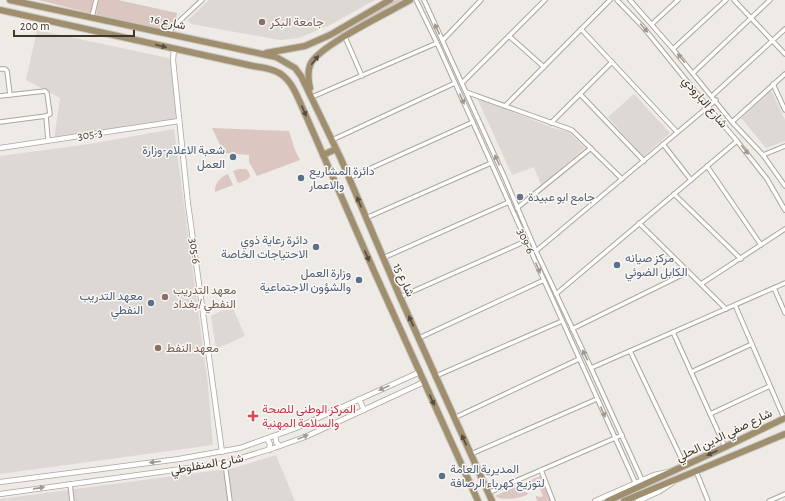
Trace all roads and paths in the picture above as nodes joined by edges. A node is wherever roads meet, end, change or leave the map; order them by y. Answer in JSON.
{"nodes":[{"id":1,"x":10,"y":0,"type":"edge"},
{"id":2,"x":96,"y":0,"type":"edge"},
{"id":3,"x":202,"y":0,"type":"edge"},
{"id":4,"x":390,"y":0,"type":"edge"},
{"id":5,"x":410,"y":0,"type":"edge"},
{"id":6,"x":416,"y":0,"type":"edge"},
{"id":7,"x":424,"y":0,"type":"edge"},
{"id":8,"x":481,"y":0,"type":"edge"},
{"id":9,"x":545,"y":0,"type":"edge"},
{"id":10,"x":610,"y":0,"type":"edge"},
{"id":11,"x":617,"y":0,"type":"edge"},
{"id":12,"x":632,"y":0,"type":"edge"},
{"id":13,"x":678,"y":0,"type":"edge"},
{"id":14,"x":726,"y":0,"type":"edge"},
{"id":15,"x":734,"y":0,"type":"edge"},
{"id":16,"x":770,"y":0,"type":"edge"},
{"id":17,"x":0,"y":10,"type":"edge"},
{"id":18,"x":367,"y":13,"type":"junction"},
{"id":19,"x":92,"y":17,"type":"junction"},
{"id":20,"x":751,"y":18,"type":"junction"},
{"id":21,"x":372,"y":22,"type":"junction"},
{"id":22,"x":652,"y":24,"type":"junction"},
{"id":23,"x":142,"y":28,"type":"junction"},
{"id":24,"x":581,"y":29,"type":"junction"},
{"id":25,"x":785,"y":29,"type":"edge"},
{"id":26,"x":170,"y":34,"type":"junction"},
{"id":27,"x":330,"y":35,"type":"junction"},
{"id":28,"x":509,"y":36,"type":"junction"},
{"id":29,"x":345,"y":37,"type":"junction"},
{"id":30,"x":140,"y":40,"type":"junction"},
{"id":31,"x":443,"y":40,"type":"junction"},
{"id":32,"x":772,"y":40,"type":"junction"},
{"id":33,"x":335,"y":43,"type":"junction"},
{"id":34,"x":437,"y":44,"type":"junction"},
{"id":35,"x":174,"y":49,"type":"junction"},
{"id":36,"x":673,"y":49,"type":"junction"},
{"id":37,"x":261,"y":53,"type":"junction"},
{"id":38,"x":785,"y":54,"type":"edge"},
{"id":39,"x":612,"y":62,"type":"junction"},
{"id":40,"x":454,"y":66,"type":"junction"},
{"id":41,"x":544,"y":67,"type":"junction"},
{"id":42,"x":295,"y":68,"type":"joint"},
{"id":43,"x":448,"y":68,"type":"junction"},
{"id":44,"x":0,"y":69,"type":"edge"},
{"id":45,"x":693,"y":73,"type":"junction"},
{"id":46,"x":785,"y":74,"type":"edge"},
{"id":47,"x":362,"y":76,"type":"junction"},
{"id":48,"x":285,"y":77,"type":"joint"},
{"id":49,"x":455,"y":83,"type":"junction"},
{"id":50,"x":462,"y":83,"type":"junction"},
{"id":51,"x":773,"y":84,"type":"junction"},
{"id":52,"x":466,"y":92,"type":"junction"},
{"id":53,"x":580,"y":94,"type":"junction"},
{"id":54,"x":10,"y":95,"type":"junction"},
{"id":55,"x":0,"y":96,"type":"edge"},
{"id":56,"x":712,"y":96,"type":"junction"},
{"id":57,"x":312,"y":97,"type":"junction"},
{"id":58,"x":716,"y":100,"type":"junction"},
{"id":59,"x":505,"y":106,"type":"junction"},
{"id":60,"x":708,"y":107,"type":"junction"},
{"id":61,"x":785,"y":110,"type":"edge"},
{"id":62,"x":46,"y":116,"type":"junction"},
{"id":63,"x":179,"y":121,"type":"junction"},
{"id":64,"x":0,"y":122,"type":"edge"},
{"id":65,"x":473,"y":122,"type":"junction"},
{"id":66,"x":732,"y":122,"type":"junction"},
{"id":67,"x":551,"y":123,"type":"junction"},
{"id":68,"x":677,"y":132,"type":"junction"},
{"id":69,"x":48,"y":140,"type":"junction"},
{"id":70,"x":332,"y":140,"type":"junction"},
{"id":71,"x":737,"y":141,"type":"junction"},
{"id":72,"x":663,"y":144,"type":"junction"},
{"id":73,"x":785,"y":146,"type":"edge"},
{"id":74,"x":0,"y":148,"type":"edge"},
{"id":75,"x":591,"y":148,"type":"junction"},
{"id":76,"x":336,"y":150,"type":"junction"},
{"id":77,"x":323,"y":155,"type":"junction"},
{"id":78,"x":763,"y":155,"type":"junction"},
{"id":79,"x":644,"y":161,"type":"junction"},
{"id":80,"x":491,"y":163,"type":"junction"},
{"id":81,"x":707,"y":166,"type":"junction"},
{"id":82,"x":504,"y":176,"type":"junction"},
{"id":83,"x":349,"y":178,"type":"junction"},
{"id":84,"x":498,"y":178,"type":"junction"},
{"id":85,"x":622,"y":179,"type":"junction"},
{"id":86,"x":691,"y":180,"type":"junction"},
{"id":87,"x":785,"y":186,"type":"edge"},
{"id":88,"x":674,"y":194,"type":"junction"},
{"id":89,"x":509,"y":202,"type":"junction"},
{"id":90,"x":517,"y":208,"type":"junction"},
{"id":91,"x":785,"y":210,"type":"edge"},
{"id":92,"x":366,"y":218,"type":"junction"},
{"id":93,"x":639,"y":224,"type":"junction"},
{"id":94,"x":785,"y":229,"type":"edge"},
{"id":95,"x":526,"y":241,"type":"junction"},
{"id":96,"x":762,"y":245,"type":"junction"},
{"id":97,"x":536,"y":251,"type":"junction"},
{"id":98,"x":383,"y":258,"type":"junction"},
{"id":99,"x":741,"y":258,"type":"junction"},
{"id":100,"x":688,"y":272,"type":"junction"},
{"id":101,"x":544,"y":280,"type":"junction"},
{"id":102,"x":785,"y":283,"type":"edge"},
{"id":103,"x":701,"y":284,"type":"junction"},
{"id":104,"x":774,"y":288,"type":"junction"},
{"id":105,"x":556,"y":294,"type":"junction"},
{"id":106,"x":400,"y":297,"type":"junction"},
{"id":107,"x":735,"y":305,"type":"junction"},
{"id":108,"x":726,"y":309,"type":"junction"},
{"id":109,"x":785,"y":313,"type":"edge"},
{"id":110,"x":562,"y":321,"type":"junction"},
{"id":111,"x":571,"y":327,"type":"junction"},
{"id":112,"x":565,"y":328,"type":"junction"},
{"id":113,"x":673,"y":332,"type":"junction"},
{"id":114,"x":419,"y":338,"type":"junction"},
{"id":115,"x":752,"y":344,"type":"junction"},
{"id":116,"x":630,"y":351,"type":"junction"},
{"id":117,"x":579,"y":359,"type":"junction"},
{"id":118,"x":591,"y":368,"type":"junction"},
{"id":119,"x":420,"y":372,"type":"junction"},
{"id":120,"x":691,"y":372,"type":"junction"},
{"id":121,"x":436,"y":376,"type":"junction"},
{"id":122,"x":424,"y":382,"type":"junction"},
{"id":123,"x":770,"y":386,"type":"junction"},
{"id":124,"x":601,"y":390,"type":"junction"},
{"id":125,"x":595,"y":393,"type":"junction"},
{"id":126,"x":359,"y":399,"type":"junction"},
{"id":127,"x":597,"y":399,"type":"junction"},
{"id":128,"x":364,"y":410,"type":"junction"},
{"id":129,"x":710,"y":414,"type":"junction"},
{"id":130,"x":454,"y":418,"type":"junction"},
{"id":131,"x":784,"y":418,"type":"edge"},
{"id":132,"x":785,"y":434,"type":"edge"},
{"id":133,"x":622,"y":435,"type":"junction"},
{"id":134,"x":276,"y":436,"type":"junction"},
{"id":135,"x":615,"y":438,"type":"junction"},
{"id":136,"x":267,"y":439,"type":"junction"},
{"id":137,"x":742,"y":439,"type":"junction"},
{"id":138,"x":280,"y":446,"type":"junction"},
{"id":139,"x":725,"y":447,"type":"junction"},
{"id":140,"x":269,"y":450,"type":"junction"},
{"id":141,"x":747,"y":450,"type":"junction"},
{"id":142,"x":222,"y":452,"type":"junction"},
{"id":143,"x":471,"y":454,"type":"junction"},
{"id":144,"x":179,"y":459,"type":"junction"},
{"id":145,"x":225,"y":463,"type":"junction"},
{"id":146,"x":685,"y":466,"type":"junction"},
{"id":147,"x":180,"y":469,"type":"junction"},
{"id":148,"x":541,"y":470,"type":"junction"},
{"id":149,"x":673,"y":471,"type":"junction"},
{"id":150,"x":696,"y":471,"type":"junction"},
{"id":151,"x":68,"y":473,"type":"junction"},
{"id":152,"x":676,"y":479,"type":"junction"},
{"id":153,"x":642,"y":480,"type":"junction"},
{"id":154,"x":0,"y":482,"type":"edge"},
{"id":155,"x":635,"y":482,"type":"junction"},
{"id":156,"x":656,"y":483,"type":"junction"},
{"id":157,"x":70,"y":484,"type":"junction"},
{"id":158,"x":488,"y":493,"type":"junction"},
{"id":159,"x":0,"y":494,"type":"edge"},
{"id":160,"x":785,"y":494,"type":"edge"},
{"id":161,"x":780,"y":497,"type":"junction"},
{"id":162,"x":72,"y":501,"type":"edge"},
{"id":163,"x":230,"y":501,"type":"edge"},
{"id":164,"x":478,"y":501,"type":"edge"},
{"id":165,"x":492,"y":501,"type":"edge"},
{"id":166,"x":553,"y":501,"type":"edge"},
{"id":167,"x":595,"y":501,"type":"edge"},
{"id":168,"x":608,"y":501,"type":"edge"},
{"id":169,"x":624,"y":501,"type":"edge"},
{"id":170,"x":638,"y":501,"type":"edge"},
{"id":171,"x":708,"y":501,"type":"edge"},
{"id":172,"x":770,"y":501,"type":"edge"},
{"id":173,"x":782,"y":501,"type":"edge"}],
"edges":[{"from":1,"to":19,"type":"main road","name":"شارع 16"},
{"from":2,"to":19,"type":"street"},
{"from":3,"to":26,"type":"street"},
{"from":4,"to":18,"type":"main road"},
{"from":5,"to":21,"type":"main road"},
{"from":6,"to":34,"type":"street","name":"309-6"},
{"from":31,"to":7,"type":"street","name":"309-6","one_way":true},
{"from":8,"to":31,"type":"street"},
{"from":9,"to":28,"type":"street"},
{"from":10,"to":24,"type":"street"},
{"from":11,"to":60,"type":"street","name":"شارع البارودي","one_way":true},
{"from":12,"to":22,"type":"street","name":"شارع البارودي"},
{"from":13,"to":22,"type":"street"},
{"from":14,"to":36,"type":"street"},
{"from":15,"to":20,"type":"street"},
{"from":16,"to":20,"type":"street"},
{"from":17,"to":30,"type":"main road","name":"شارع 16"},
{"from":18,"to":21,"type":"main road"},
{"from":18,"to":27,"type":"main road"},
{"from":19,"to":23,"type":"main road","name":"شارع 16"},
{"from":20,"to":32,"type":"street"},
{"from":20,"to":45,"type":"street"},
{"from":21,"to":29,"type":"main road"},
{"from":22,"to":36,"type":"street","name":"شارع البارودي"},
{"from":23,"to":26,"type":"main road","name":"شارع 16"},
{"from":23,"to":30,"type":"main road"},
{"from":24,"to":39,"type":"street"},
{"from":24,"to":41,"type":"street"},
{"from":25,"to":32,"type":"street"},
{"from":26,"to":37,"type":"main road","name":"شارع 16"},
{"from":27,"to":33,"type":"main road"},
{"from":27,"to":37,"type":"main road"},
{"from":28,"to":41,"type":"street"},
{"from":28,"to":50,"type":"street"},
{"from":29,"to":33,"type":"main road"},
{"from":29,"to":47,"type":"street"},
{"from":30,"to":35,"type":"main road","name":"شارع 16","one_way":true},
{"from":31,"to":40,"type":"street","name":"309-6"},
{"from":32,"to":38,"type":"street"},
{"from":32,"to":56,"type":"street"},
{"from":57,"to":33,"type":"main road","one_way":true},
{"from":34,"to":43,"type":"street","name":"309-6"},
{"from":34,"to":47,"type":"street"},
{"from":35,"to":48,"type":"main road","name":"شارع 16"},
{"from":35,"to":63,"type":"street","name":"305-6"},
{"from":45,"to":36,"type":"street","name":"شارع البارودي","one_way":true},
{"from":37,"to":42,"type":"main road","name":"شارع 16"},
{"from":39,"to":53,"type":"street"},
{"from":39,"to":68,"type":"street"},
{"from":40,"to":43,"type":"street"},
{"from":40,"to":50,"type":"street","name":"309-6"},
{"from":41,"to":59,"type":"street"},
{"from":42,"to":57,"type":"main road","name":"شارع 15"},
{"from":43,"to":49,"type":"street","name":"309-6"},
{"from":44,"to":54,"type":"street"},
{"from":45,"to":56,"type":"street","name":"شارع البارودي"},
{"from":46,"to":51,"type":"street"},
{"from":47,"to":57,"type":"street"},
{"from":48,"to":77,"type":"main road","name":"شارع 15","one_way":true},
{"from":49,"to":65,"type":"street","name":"309-6","one_way":true},
{"from":49,"to":70,"type":"street"},
{"from":50,"to":52,"type":"street","name":"309-6"},
{"from":51,"to":61,"type":"street"},
{"from":51,"to":66,"type":"street"},
{"from":52,"to":59,"type":"street"},
{"from":82,"to":52,"type":"street","name":"309-6","one_way":true},
{"from":53,"to":67,"type":"street"},
{"from":53,"to":79,"type":"street"},
{"from":54,"to":55,"type":"street"},
{"from":54,"to":62,"type":"street"},
{"from":56,"to":58,"type":"street","name":"شارع البارودي"},
{"from":57,"to":70,"type":"main road","name":"شارع 15"},
{"from":58,"to":60,"type":"street"},
{"from":58,"to":66,"type":"street","name":"شارع البارودي"},
{"from":59,"to":67,"type":"street"},
{"from":60,"to":68,"type":"street"},
{"from":60,"to":71,"type":"street","name":"شارع البارودي"},
{"from":62,"to":64,"type":"street"},
{"from":62,"to":69,"type":"street"},
{"from":63,"to":69,"type":"street","name":"305-3"},
{"from":63,"to":142,"type":"street","name":"305-6"},
{"from":65,"to":80,"type":"street","name":"309-6"},
{"from":65,"to":83,"type":"street"},
{"from":66,"to":78,"type":"street","name":"شارع البارودي"},
{"from":67,"to":75,"type":"street"},
{"from":68,"to":72,"type":"street"},
{"from":69,"to":74,"type":"street","name":"305-3"},
{"from":70,"to":76,"type":"main road","name":"شارع 15"},
{"from":71,"to":81,"type":"street"},
{"from":71,"to":91,"type":"street","name":"شارع البارودي","one_way":true},
{"from":72,"to":79,"type":"street"},
{"from":72,"to":86,"type":"street"},
{"from":73,"to":78,"type":"street"},
{"from":75,"to":85,"type":"street"},
{"from":75,"to":90,"type":"street"},
{"from":76,"to":77,"type":"main road"},
{"from":76,"to":83,"type":"main road","name":"شارع 15"},
{"from":77,"to":119,"type":"main road","name":"شارع 15","one_way":true},
{"from":78,"to":87,"type":"street","name":"شارع البارودي"},
{"from":79,"to":85,"type":"street"},
{"from":80,"to":84,"type":"street","name":"309-6"},
{"from":80,"to":92,"type":"street"},
{"from":81,"to":86,"type":"street"},
{"from":81,"to":96,"type":"street"},
{"from":82,"to":84,"type":"street"},
{"from":82,"to":90,"type":"street","name":"309-6"},
{"from":92,"to":83,"type":"main road","name":"شارع 15","one_way":true},
{"from":84,"to":89,"type":"street","name":"309-6"},
{"from":85,"to":97,"type":"street"},
{"from":86,"to":88,"type":"street"},
{"from":88,"to":93,"type":"street"},
{"from":88,"to":99,"type":"street"},
{"from":89,"to":95,"type":"street","name":"309-6"},
{"from":89,"to":98,"type":"street"},
{"from":90,"to":97,"type":"street","name":"309-6"},
{"from":92,"to":98,"type":"main road","name":"شارع 15"},
{"from":93,"to":100,"type":"street"},
{"from":93,"to":105,"type":"street"},
{"from":94,"to":96,"type":"street"},
{"from":95,"to":101,"type":"street","name":"309-6","one_way":true},
{"from":95,"to":106,"type":"street"},
{"from":96,"to":99,"type":"street"},
{"from":97,"to":105,"type":"street","name":"309-6"},
{"from":98,"to":106,"type":"main road","name":"شارع 15"},
{"from":99,"to":103,"type":"street"},
{"from":100,"to":103,"type":"street"},
{"from":100,"to":111,"type":"street"},
{"from":101,"to":110,"type":"street","name":"309-6"},
{"from":101,"to":114,"type":"street"},
{"from":102,"to":104,"type":"street"},
{"from":103,"to":108,"type":"street"},
{"from":104,"to":107,"type":"street"},
{"from":104,"to":109,"type":"street"},
{"from":105,"to":111,"type":"street","name":"309-6"},
{"from":114,"to":106,"type":"main road","name":"شارع 15","one_way":true},
{"from":107,"to":108,"type":"street"},
{"from":107,"to":115,"type":"street"},
{"from":108,"to":113,"type":"street"},
{"from":110,"to":112,"type":"street","name":"309-6"},
{"from":110,"to":121,"type":"street"},
{"from":111,"to":112,"type":"street"},
{"from":118,"to":111,"type":"street","name":"309-6","one_way":true},
{"from":112,"to":117,"type":"street","name":"309-6"},
{"from":113,"to":116,"type":"street"},
{"from":113,"to":120,"type":"street"},
{"from":114,"to":121,"type":"main road","name":"شارع 15"},
{"from":115,"to":120,"type":"street"},
{"from":115,"to":123,"type":"street"},
{"from":116,"to":118,"type":"street"},
{"from":116,"to":146,"type":"street"},
{"from":117,"to":125,"type":"street","name":"309-6"},
{"from":117,"to":130,"type":"street"},
{"from":118,"to":124,"type":"street","name":"309-6"},
{"from":119,"to":122,"type":"main road","name":"شارع 15"},
{"from":119,"to":126,"type":"street","name":"شارع المنفلوطي","one_way":true},
{"from":120,"to":129,"type":"street"},
{"from":121,"to":130,"type":"main road","name":"شارع 15"},
{"from":122,"to":128,"type":"street","name":"شارع المنفلوطي"},
{"from":122,"to":164,"type":"main road","name":"شارع 15","one_way":true},
{"from":123,"to":129,"type":"street"},
{"from":123,"to":131,"type":"street"},
{"from":124,"to":125,"type":"street"},
{"from":124,"to":133,"type":"street","name":"309-6"},
{"from":125,"to":127,"type":"street","name":"309-6"},
{"from":126,"to":128,"type":"street"},
{"from":126,"to":134,"type":"street","name":"شارع المنفلوطي"},
{"from":127,"to":135,"type":"street","name":"309-6","one_way":true},
{"from":127,"to":143,"type":"street"},
{"from":138,"to":128,"type":"street","name":"شارع المنفلوطي","one_way":true},
{"from":129,"to":139,"type":"street"},
{"from":143,"to":130,"type":"main road","name":"شارع 15","one_way":true},
{"from":131,"to":137,"type":"main road","name":"شارع صفي الدين الحلي"},
{"from":132,"to":141,"type":"main road","name":"شارع صفي الدين الحلي"},
{"from":133,"to":135,"type":"street"},
{"from":133,"to":153,"type":"street","name":"309-6"},
{"from":134,"to":136,"type":"street","name":"شارع المنفلوطي"},
{"from":134,"to":138,"type":"street"},
{"from":135,"to":148,"type":"street"},
{"from":135,"to":155,"type":"street","name":"309-6"},
{"from":136,"to":140,"type":"street"},
{"from":136,"to":142,"type":"street","name":"شارع المنفلوطي"},
{"from":137,"to":139,"type":"main road","name":"شارع صفي الدين الحلي"},
{"from":137,"to":141,"type":"main road"},
{"from":138,"to":140,"type":"street","name":"شارع المنفلوطي"},
{"from":139,"to":146,"type":"main road","name":"شارع صفي الدين الحلي","one_way":true},
{"from":140,"to":145,"type":"street","name":"شارع المنفلوطي"},
{"from":141,"to":150,"type":"main road","name":"شارع صفي الدين الحلي"},
{"from":142,"to":144,"type":"street","name":"شارع المنفلوطي"},
{"from":143,"to":158,"type":"main road","name":"شارع 15"},
{"from":144,"to":147,"type":"street"},
{"from":144,"to":151,"type":"street","name":"شارع المنفلوطي","one_way":true},
{"from":145,"to":147,"type":"street","name":"شارع المنفلوطي"},
{"from":145,"to":163,"type":"street"},
{"from":146,"to":149,"type":"main road","name":"شارع صفي الدين الحلي"},
{"from":147,"to":157,"type":"street","name":"شارع المنفلوطي"},
{"from":148,"to":158,"type":"street"},
{"from":148,"to":166,"type":"street"},
{"from":149,"to":153,"type":"street","name":"شارع صفي الدين الحلي"},
{"from":149,"to":156,"type":"main road","name":"شارع صفي الدين الحلي"},
{"from":150,"to":152,"type":"main road","name":"شارع صفي الدين الحلي"},
{"from":150,"to":171,"type":"street"},
{"from":151,"to":154,"type":"street","name":"شارع المنفلوطي"},
{"from":151,"to":157,"type":"street"},
{"from":152,"to":156,"type":"main road","name":"شارع صفي الدين الحلي"},
{"from":152,"to":170,"type":"street","name":"شارع صفي الدين الحلي"},
{"from":153,"to":155,"type":"street","name":"شارع صفي الدين الحلي"},
{"from":155,"to":167,"type":"street","name":"شارع صفي الدين الحلي"},
{"from":156,"to":168,"type":"main road"},
{"from":156,"to":169,"type":"main road"},
{"from":159,"to":157,"type":"street","name":"شارع المنفلوطي","one_way":true},
{"from":157,"to":162,"type":"street"},
{"from":158,"to":165,"type":"main road","name":"شارع 15"},
{"from":160,"to":161,"type":"street"},
{"from":161,"to":172,"type":"street"},
{"from":161,"to":173,"type":"street"}]}
